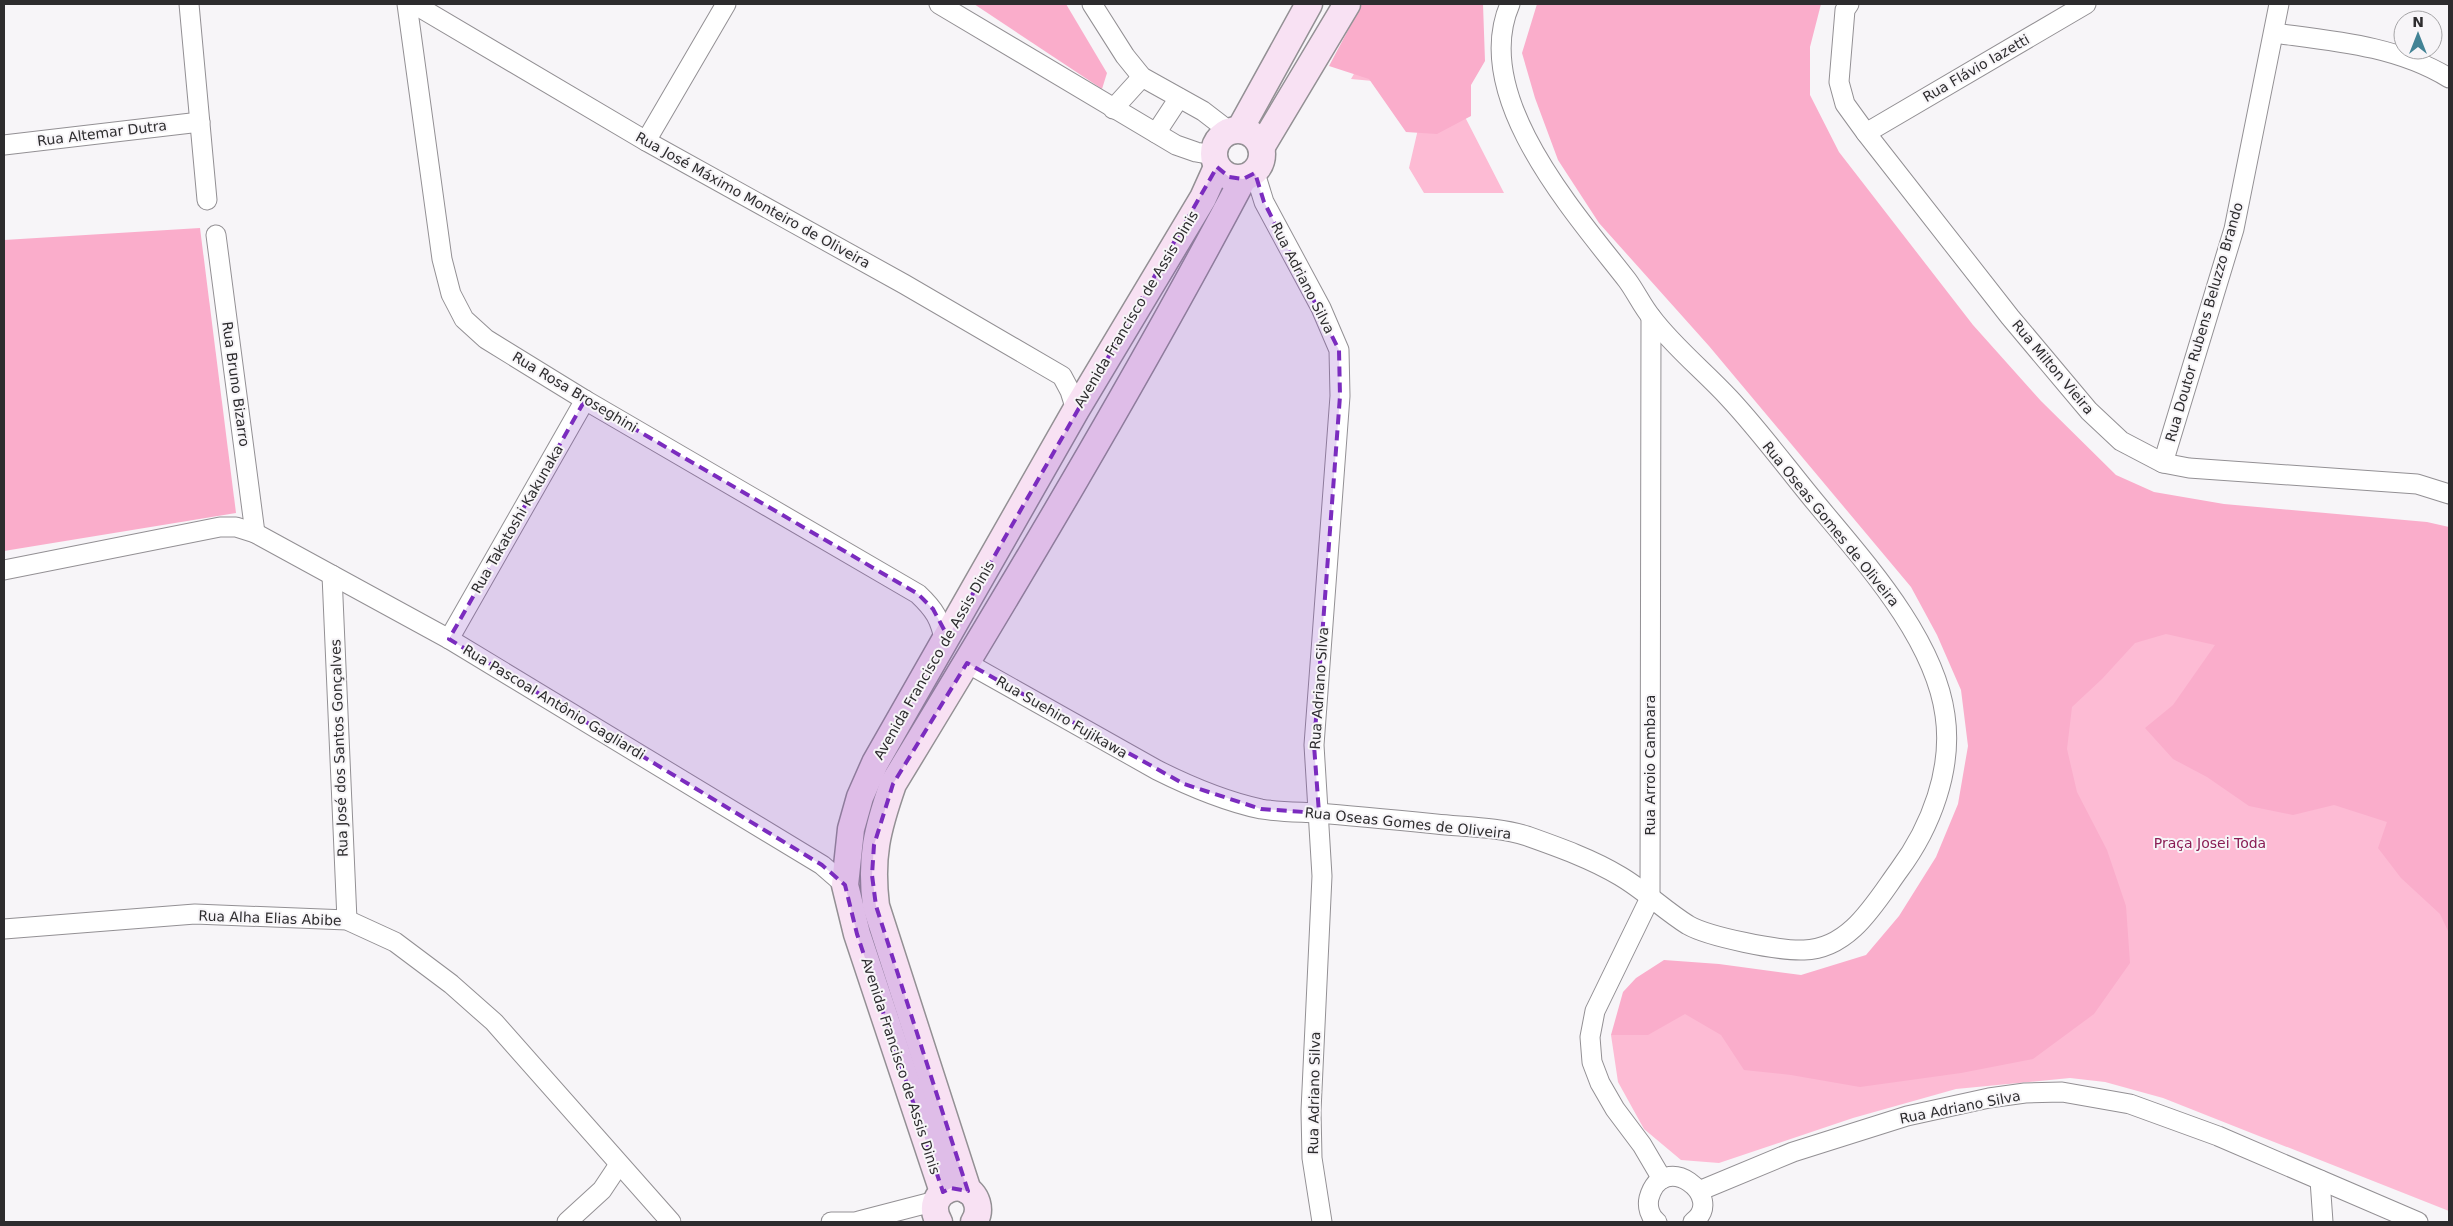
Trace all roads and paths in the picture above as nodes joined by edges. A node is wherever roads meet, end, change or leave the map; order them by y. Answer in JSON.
{"nodes":[{"id":1,"x":189,"y":4,"type":"edge"},
{"id":2,"x":408,"y":4,"type":"edge"},
{"id":3,"x":414,"y":4,"type":"edge"},
{"id":4,"x":726,"y":4,"type":"edge"},
{"id":5,"x":939,"y":4,"type":"edge"},
{"id":6,"x":1092,"y":4,"type":"edge"},
{"id":7,"x":1309,"y":4,"type":"edge"},
{"id":8,"x":1347,"y":4,"type":"edge"},
{"id":9,"x":1510,"y":4,"type":"edge"},
{"id":10,"x":1849,"y":4,"type":"edge"},
{"id":11,"x":2086,"y":4,"type":"edge"},
{"id":12,"x":2279,"y":4,"type":"edge"},
{"id":13,"x":2274,"y":33,"type":"junction"},
{"id":14,"x":1142,"y":77,"type":"junction"},
{"id":15,"x":2449,"y":78,"type":"edge"},
{"id":16,"x":1179,"y":98,"type":"junction"},
{"id":17,"x":1114,"y":108,"type":"junction"},
{"id":18,"x":200,"y":122,"type":"junction"},
{"id":19,"x":1234,"y":130,"type":"junction"},
{"id":20,"x":1156,"y":133,"type":"junction"},
{"id":21,"x":1866,"y":133,"type":"junction"},
{"id":22,"x":646,"y":141,"type":"junction"},
{"id":23,"x":4,"y":144,"type":"edge"},
{"id":24,"x":1262,"y":146,"type":"junction"},
{"id":25,"x":1215,"y":161,"type":"junction"},
{"id":26,"x":1249,"y":176,"type":"junction"},
{"id":27,"x":207,"y":200,"type":"dead end"},
{"id":28,"x":216,"y":235,"type":"dead end"},
{"id":29,"x":1651,"y":317,"type":"junction"},
{"id":30,"x":585,"y":400,"type":"junction"},
{"id":31,"x":1076,"y":410,"type":"junction"},
{"id":32,"x":2163,"y":462,"type":"junction"},
{"id":33,"x":2449,"y":494,"type":"edge"},
{"id":34,"x":255,"y":533,"type":"junction"},
{"id":35,"x":4,"y":570,"type":"edge"},
{"id":36,"x":332,"y":575,"type":"junction"},
{"id":37,"x":450,"y":639,"type":"junction"},
{"id":38,"x":945,"y":642,"type":"junction"},
{"id":39,"x":967,"y":663,"type":"junction"},
{"id":40,"x":1157,"y":770,"type":"joint"},
{"id":41,"x":1319,"y":813,"type":"junction"},
{"id":42,"x":845,"y":884,"type":"junction"},
{"id":43,"x":1650,"y":898,"type":"junction"},
{"id":44,"x":347,"y":920,"type":"junction"},
{"id":45,"x":4,"y":929,"type":"edge"},
{"id":46,"x":618,"y":1166,"type":"junction"},
{"id":47,"x":1662,"y":1179,"type":"junction"},
{"id":48,"x":2320,"y":1180,"type":"junction"},
{"id":49,"x":968,"y":1191,"type":"junction"},
{"id":50,"x":1700,"y":1191,"type":"junction"},
{"id":51,"x":939,"y":1205,"type":"edge"},
{"id":52,"x":975,"y":1221,"type":"edge"},
{"id":53,"x":1652,"y":1221,"type":"edge"},
{"id":54,"x":567,"y":1222,"type":"edge"},
{"id":55,"x":671,"y":1222,"type":"edge"},
{"id":56,"x":830,"y":1222,"type":"edge"},
{"id":57,"x":865,"y":1222,"type":"edge"},
{"id":58,"x":1322,"y":1222,"type":"edge"},
{"id":59,"x":1693,"y":1222,"type":"edge"},
{"id":60,"x":2323,"y":1222,"type":"edge"},
{"id":61,"x":2418,"y":1222,"type":"edge"}],
"edges":[{"from":1,"to":18,"type":"street"},
{"from":2,"to":30,"type":"street","name":"Rua Rosa Broseghini"},
{"from":3,"to":22,"type":"street","name":"Rua José Máximo Monteiro de Oliveira"},
{"from":4,"to":22,"type":"street"},
{"from":5,"to":17,"type":"street"},
{"from":6,"to":14,"type":"street"},
{"from":7,"to":19,"type":"main road"},
{"from":8,"to":24,"type":"main road"},
{"from":9,"to":29,"type":"street","name":"Rua Oseas Gomes de Oliveira"},
{"from":10,"to":21,"type":"street","name":"Rua Milton Vieira"},
{"from":11,"to":21,"type":"street","name":"Rua Flávio Iazetti"},
{"from":12,"to":13,"type":"street","name":"Rua Doutor Rubens Beluzzo Brando"},
{"from":13,"to":15,"type":"street"},
{"from":13,"to":32,"type":"street","name":"Rua Doutor Rubens Beluzzo Brando"},
{"from":14,"to":16,"type":"street"},
{"from":14,"to":17,"type":"street"},
{"from":16,"to":19,"type":"street"},
{"from":16,"to":20,"type":"street"},
{"from":17,"to":20,"type":"street"},
{"from":18,"to":23,"type":"street","name":"Rua Altemar Dutra"},
{"from":18,"to":27,"type":"street"},
{"from":19,"to":24,"type":"main road"},
{"from":19,"to":25,"type":"main road"},
{"from":20,"to":25,"type":"street"},
{"from":21,"to":32,"type":"street","name":"Rua Milton Vieira"},
{"from":22,"to":31,"type":"street","name":"Rua José Máximo Monteiro de Oliveira"},
{"from":24,"to":26,"type":"main road"},
{"from":25,"to":26,"type":"main road"},
{"from":25,"to":31,"type":"main road","name":"Avenida Francisco de Assis Dinis"},
{"from":26,"to":39,"type":"main road","name":"Avenida Francisco de Assis Dinis"},
{"from":26,"to":41,"type":"street","name":"Rua Adriano Silva"},
{"from":28,"to":34,"type":"street","name":"Rua Bruno Bizarro"},
{"from":29,"to":43,"type":"street","name":"Rua Arroio Cambara"},
{"from":29,"to":43,"type":"street","name":"Rua Oseas Gomes de Oliveira"},
{"from":30,"to":37,"type":"street","name":"Rua Takatoshi Kakunaka"},
{"from":30,"to":38,"type":"street","name":"Rua Rosa Broseghini"},
{"from":31,"to":38,"type":"main road","name":"Avenida Francisco de Assis Dinis"},
{"from":32,"to":33,"type":"street","name":"Rua Milton Vieira"},
{"from":34,"to":35,"type":"street","name":"Rua Pascoal Antônio Gagliardi"},
{"from":34,"to":36,"type":"street","name":"Rua Pascoal Antônio Gagliardi"},
{"from":36,"to":37,"type":"street","name":"Rua Pascoal Antônio Gagliardi"},
{"from":36,"to":44,"type":"street","name":"Rua José dos Santos Gonçalves"},
{"from":37,"to":42,"type":"street","name":"Rua Pascoal Antônio Gagliardi"},
{"from":38,"to":42,"type":"main road","name":"Avenida Francisco de Assis Dinis"},
{"from":39,"to":40,"type":"street","name":"Rua Suehiro Fujikawa"},
{"from":39,"to":49,"type":"main road","name":"Avenida Francisco de Assis Dinis"},
{"from":40,"to":41,"type":"street","name":"Rua Oseas Gomes de Oliveira"},
{"from":41,"to":43,"type":"street","name":"Rua Oseas Gomes de Oliveira"},
{"from":41,"to":58,"type":"street","name":"Rua Adriano Silva"},
{"from":42,"to":51,"type":"main road","name":"Avenida Francisco de Assis Dinis"},
{"from":43,"to":47,"type":"street","name":"Rua Arroio Cambara"},
{"from":44,"to":45,"type":"street","name":"Rua Alha Elias Abibe"},
{"from":44,"to":46,"type":"street","name":"Rua Alha Elias Abibe"},
{"from":46,"to":54,"type":"street"},
{"from":46,"to":55,"type":"street","name":"Rua Alha Elias Abibe"},
{"from":47,"to":50,"type":"street"},
{"from":47,"to":53,"type":"street"},
{"from":48,"to":50,"type":"street","name":"Rua Adriano Silva"},
{"from":48,"to":60,"type":"street"},
{"from":48,"to":61,"type":"street","name":"Rua Adriano Silva"},
{"from":49,"to":51,"type":"main road"},
{"from":49,"to":52,"type":"main road","name":"Avenida Francisco de Assis Dinis"},
{"from":50,"to":59,"type":"street"},
{"from":51,"to":57,"type":"street"},
{"from":56,"to":57,"type":"street"}]}
